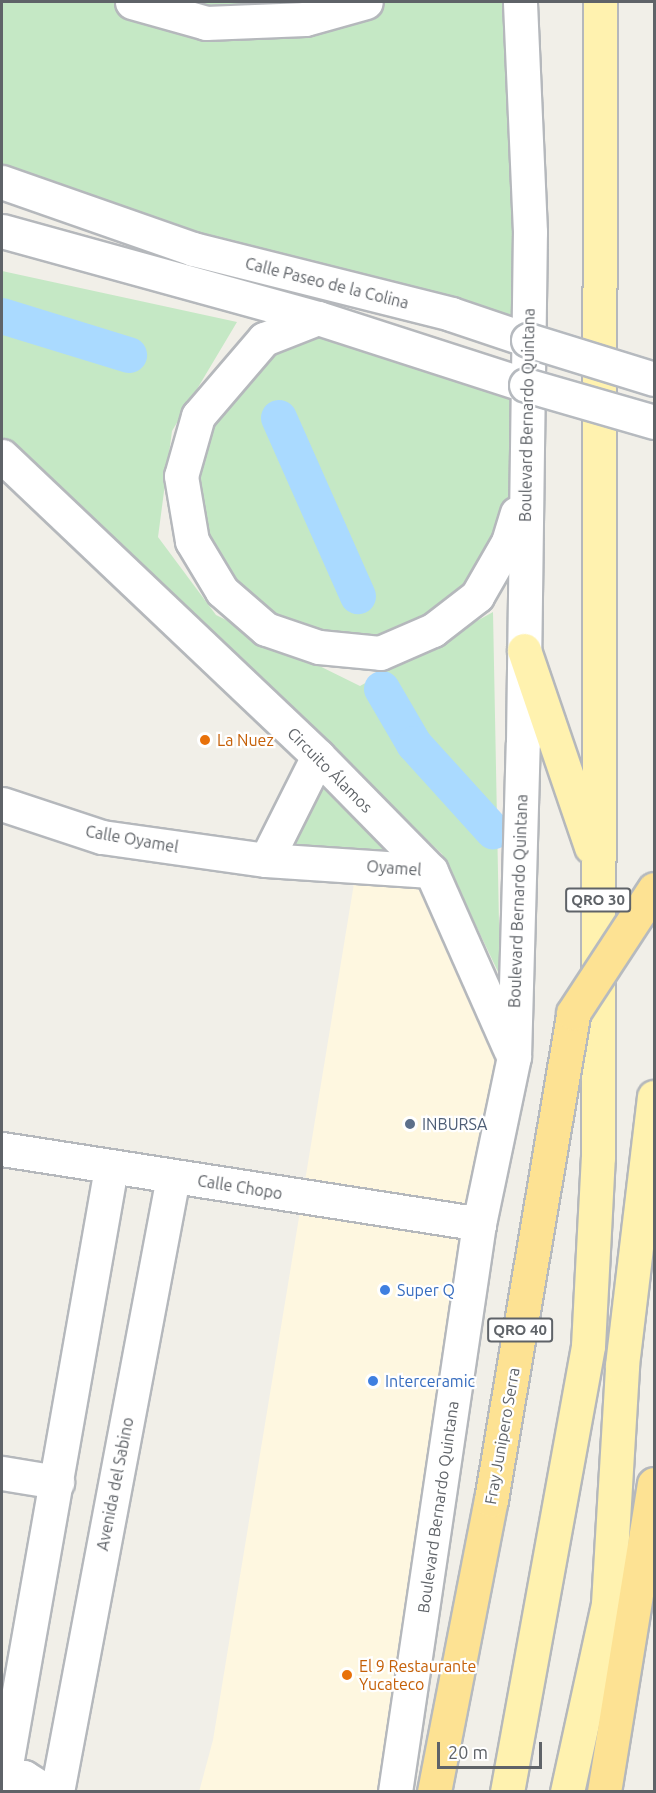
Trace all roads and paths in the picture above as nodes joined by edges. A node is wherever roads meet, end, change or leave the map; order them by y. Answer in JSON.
{"nodes":[{"id":1,"x":132,"y":2,"type":"edge"},
{"id":2,"x":366,"y":2,"type":"edge"},
{"id":3,"x":496,"y":2,"type":"edge"},
{"id":4,"x":520,"y":2,"type":"edge"},
{"id":5,"x":600,"y":2,"type":"edge"},
{"id":6,"x":521,"y":65,"type":"junction"},
{"id":7,"x":2,"y":182,"type":"edge"},
{"id":8,"x":2,"y":231,"type":"edge"},
{"id":9,"x":318,"y":318,"type":"junction"},
{"id":10,"x":654,"y":379,"type":"edge"},
{"id":11,"x":654,"y":422,"type":"edge"},
{"id":12,"x":2,"y":456,"type":"edge"},
{"id":13,"x":525,"y":485,"type":"junction"},
{"id":14,"x":524,"y":650,"type":"junction"},
{"id":15,"x":318,"y":756,"type":"junction"},
{"id":16,"x":2,"y":804,"type":"edge"},
{"id":17,"x":266,"y":860,"type":"junction"},
{"id":18,"x":357,"y":865,"type":"joint"},
{"id":19,"x":431,"y":871,"type":"junction"},
{"id":20,"x":599,"y":871,"type":"junction"},
{"id":21,"x":654,"y":890,"type":"edge"},
{"id":22,"x":514,"y":1057,"type":"junction"},
{"id":23,"x":654,"y":1097,"type":"edge"},
{"id":24,"x":2,"y":1149,"type":"edge"},
{"id":25,"x":111,"y":1168,"type":"junction"},
{"id":26,"x":173,"y":1177,"type":"junction"},
{"id":27,"x":479,"y":1224,"type":"junction"},
{"id":28,"x":2,"y":1473,"type":"edge"},
{"id":29,"x":57,"y":1482,"type":"junction"},
{"id":30,"x":654,"y":1484,"type":"edge"},
{"id":31,"x":3,"y":1776,"type":"edge"},
{"id":32,"x":47,"y":1791,"type":"edge"},
{"id":33,"x":57,"y":1791,"type":"edge"},
{"id":34,"x":395,"y":1791,"type":"edge"},
{"id":35,"x":434,"y":1791,"type":"edge"},
{"id":36,"x":507,"y":1791,"type":"edge"},
{"id":37,"x":567,"y":1791,"type":"edge"},
{"id":38,"x":604,"y":1791,"type":"edge"}],
"edges":[{"from":1,"to":2,"type":"street"},
{"from":3,"to":6,"type":"street"},
{"from":4,"to":6,"type":"street","name":"Boulevard Bernardo Quintana"},
{"from":5,"to":20,"type":"main road","number":"QRO 30"},
{"from":6,"to":13,"type":"street","name":"Boulevard Bernardo Quintana"},
{"from":7,"to":10,"type":"street","name":"Calle Paseo de la Colina","bridge":true},
{"from":8,"to":9,"type":"street","name":"Calle Paseo de la Colina"},
{"from":9,"to":11,"type":"street","name":"Calle Paseo de la Colina","bridge":true},
{"from":9,"to":13,"type":"street"},
{"from":12,"to":15,"type":"street","name":"Circuito Álamos"},
{"from":13,"to":14,"type":"street","name":"Boulevard Bernardo Quintana"},
{"from":14,"to":20,"type":"main road"},
{"from":14,"to":22,"type":"street","name":"Boulevard Bernardo Quintana"},
{"from":15,"to":17,"type":"street"},
{"from":15,"to":19,"type":"street","name":"Circuito Álamos"},
{"from":16,"to":17,"type":"street","name":"Calle Oyamel"},
{"from":17,"to":18,"type":"street","name":"Calle Oyamel"},
{"from":18,"to":19,"type":"street","name":"Oyamel"},
{"from":19,"to":22,"type":"street","name":"Circuito Álamos"},
{"from":20,"to":36,"type":"main road","number":"QRO 30"},
{"from":21,"to":35,"type":"highway","name":"Fray Junipero Serra","number":"QRO 40","bridge":true},
{"from":22,"to":27,"type":"street","name":"Boulevard Bernardo Quintana"},
{"from":23,"to":37,"type":"main road"},
{"from":24,"to":25,"type":"street","name":"Calle Chopo"},
{"from":25,"to":26,"type":"street","name":"Calle Chopo"},
{"from":25,"to":29,"type":"street"},
{"from":26,"to":27,"type":"street","name":"Calle Chopo"},
{"from":26,"to":33,"type":"street","name":"Avenida del Sabino"},
{"from":27,"to":34,"type":"street","name":"Boulevard Bernardo Quintana"},
{"from":28,"to":29,"type":"street"},
{"from":29,"to":31,"type":"street"},
{"from":30,"to":38,"type":"highway"},
{"from":31,"to":32,"type":"street"}]}
